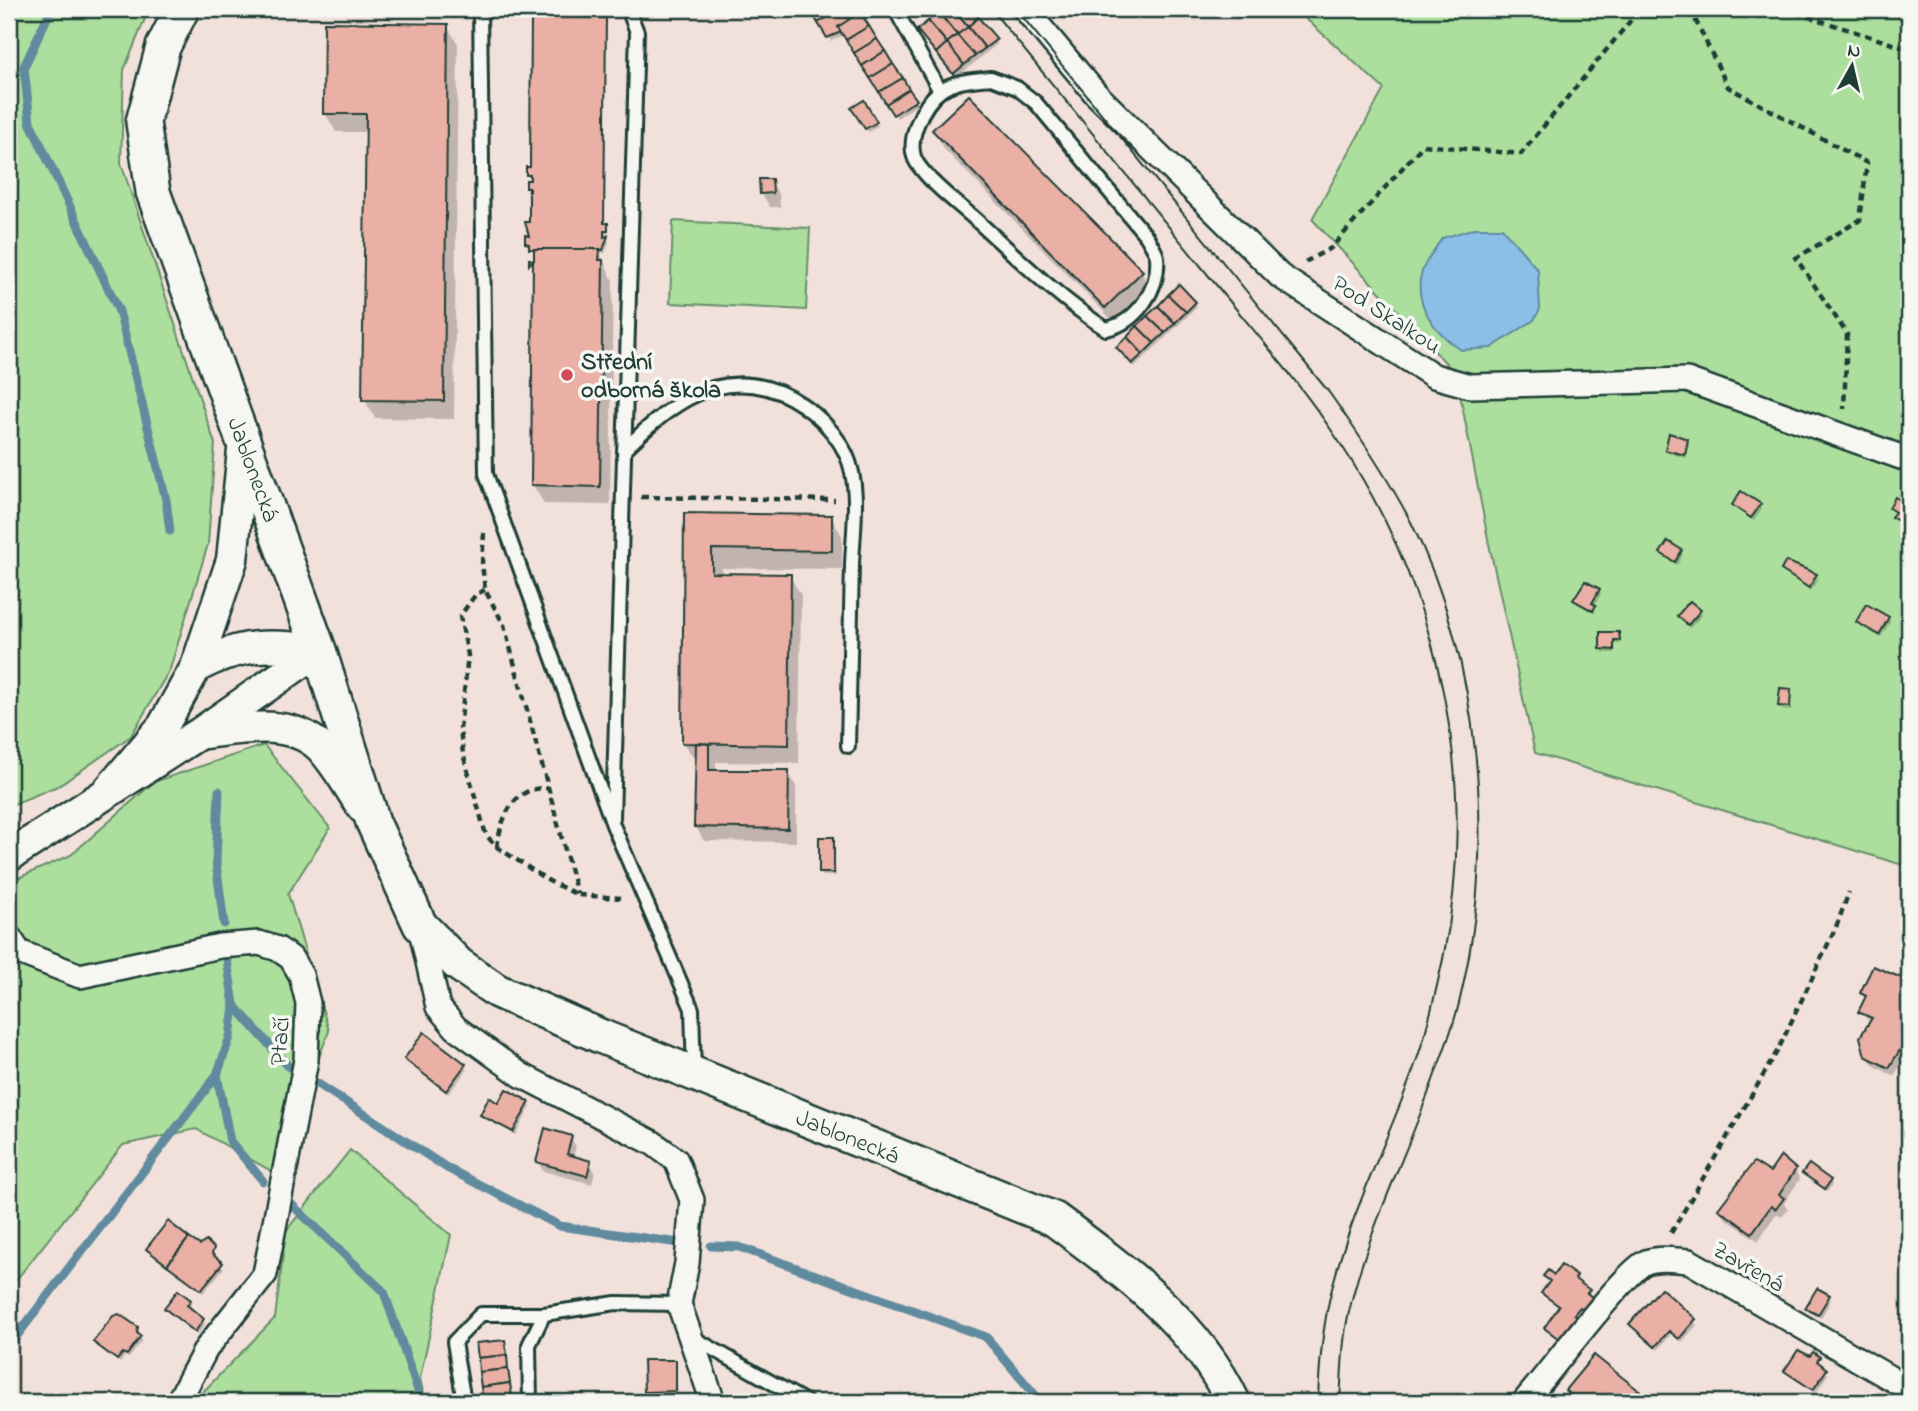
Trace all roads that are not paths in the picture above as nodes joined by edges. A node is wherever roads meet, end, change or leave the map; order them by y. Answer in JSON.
{"nodes":[{"id":1,"x":182,"y":9,"type":"edge"},
{"id":2,"x":480,"y":9,"type":"edge"},
{"id":3,"x":628,"y":9,"type":"edge"},
{"id":4,"x":894,"y":9,"type":"edge"},
{"id":5,"x":1025,"y":9,"type":"edge"},
{"id":6,"x":940,"y":91,"type":"junction"},
{"id":7,"x":244,"y":439,"type":"junction"},
{"id":8,"x":624,"y":450,"type":"junction"},
{"id":9,"x":1909,"y":460,"type":"edge"},
{"id":10,"x":318,"y":650,"type":"junction"},
{"id":11,"x":196,"y":667,"type":"junction"},
{"id":12,"x":200,"y":733,"type":"junction"},
{"id":13,"x":848,"y":746,"type":"dead end"},
{"id":14,"x":107,"y":792,"type":"junction"},
{"id":15,"x":373,"y":822,"type":"junction"},
{"id":16,"x":613,"y":825,"type":"junction"},
{"id":17,"x":9,"y":856,"type":"edge"},
{"id":18,"x":420,"y":925,"type":"junction"},
{"id":19,"x":9,"y":937,"type":"edge"},
{"id":20,"x":694,"y":1074,"type":"junction"},
{"id":21,"x":680,"y":1304,"type":"junction"},
{"id":22,"x":544,"y":1314,"type":"junction"},
{"id":23,"x":690,"y":1336,"type":"junction"},
{"id":24,"x":1909,"y":1390,"type":"edge"},
{"id":25,"x":178,"y":1402,"type":"edge"},
{"id":26,"x":464,"y":1402,"type":"edge"},
{"id":27,"x":530,"y":1402,"type":"edge"},
{"id":28,"x":713,"y":1402,"type":"edge"},
{"id":29,"x":806,"y":1402,"type":"edge"},
{"id":30,"x":1233,"y":1402,"type":"edge"},
{"id":31,"x":1524,"y":1402,"type":"edge"}],
"edges":[{"from":1,"to":7,"type":"main road","name":"Jablonecká"},
{"from":2,"to":16,"type":"lane"},
{"from":3,"to":8,"type":"lane"},
{"from":4,"to":6,"type":"lane"},
{"from":5,"to":9,"type":"street","name":"Pod Skalkou"},
{"from":6,"to":6,"type":"lane"},
{"from":7,"to":10,"type":"main road","name":"Jablonecká"},
{"from":7,"to":11,"type":"street"},
{"from":8,"to":13,"type":"lane"},
{"from":8,"to":16,"type":"lane"},
{"from":10,"to":11,"type":"street"},
{"from":10,"to":12,"type":"street"},
{"from":10,"to":15,"type":"main road","name":"Jablonecká"},
{"from":11,"to":14,"type":"street"},
{"from":12,"to":14,"type":"street"},
{"from":12,"to":15,"type":"street"},
{"from":14,"to":17,"type":"street"},
{"from":15,"to":18,"type":"main road","name":"Jablonecká"},
{"from":16,"to":20,"type":"lane"},
{"from":18,"to":20,"type":"main road","name":"Jablonecká"},
{"from":18,"to":21,"type":"street","name":"Jablonecká"},
{"from":19,"to":25,"type":"street","name":"Ptačí"},
{"from":20,"to":30,"type":"main road","name":"Jablonecká"},
{"from":21,"to":22,"type":"lane"},
{"from":21,"to":23,"type":"street","name":"Jablonecká"},
{"from":22,"to":26,"type":"lane"},
{"from":22,"to":27,"type":"lane"},
{"from":23,"to":28,"type":"street","name":"Jablonecká"},
{"from":23,"to":29,"type":"lane"},
{"from":24,"to":31,"type":"street","name":"Zavřená"}]}
